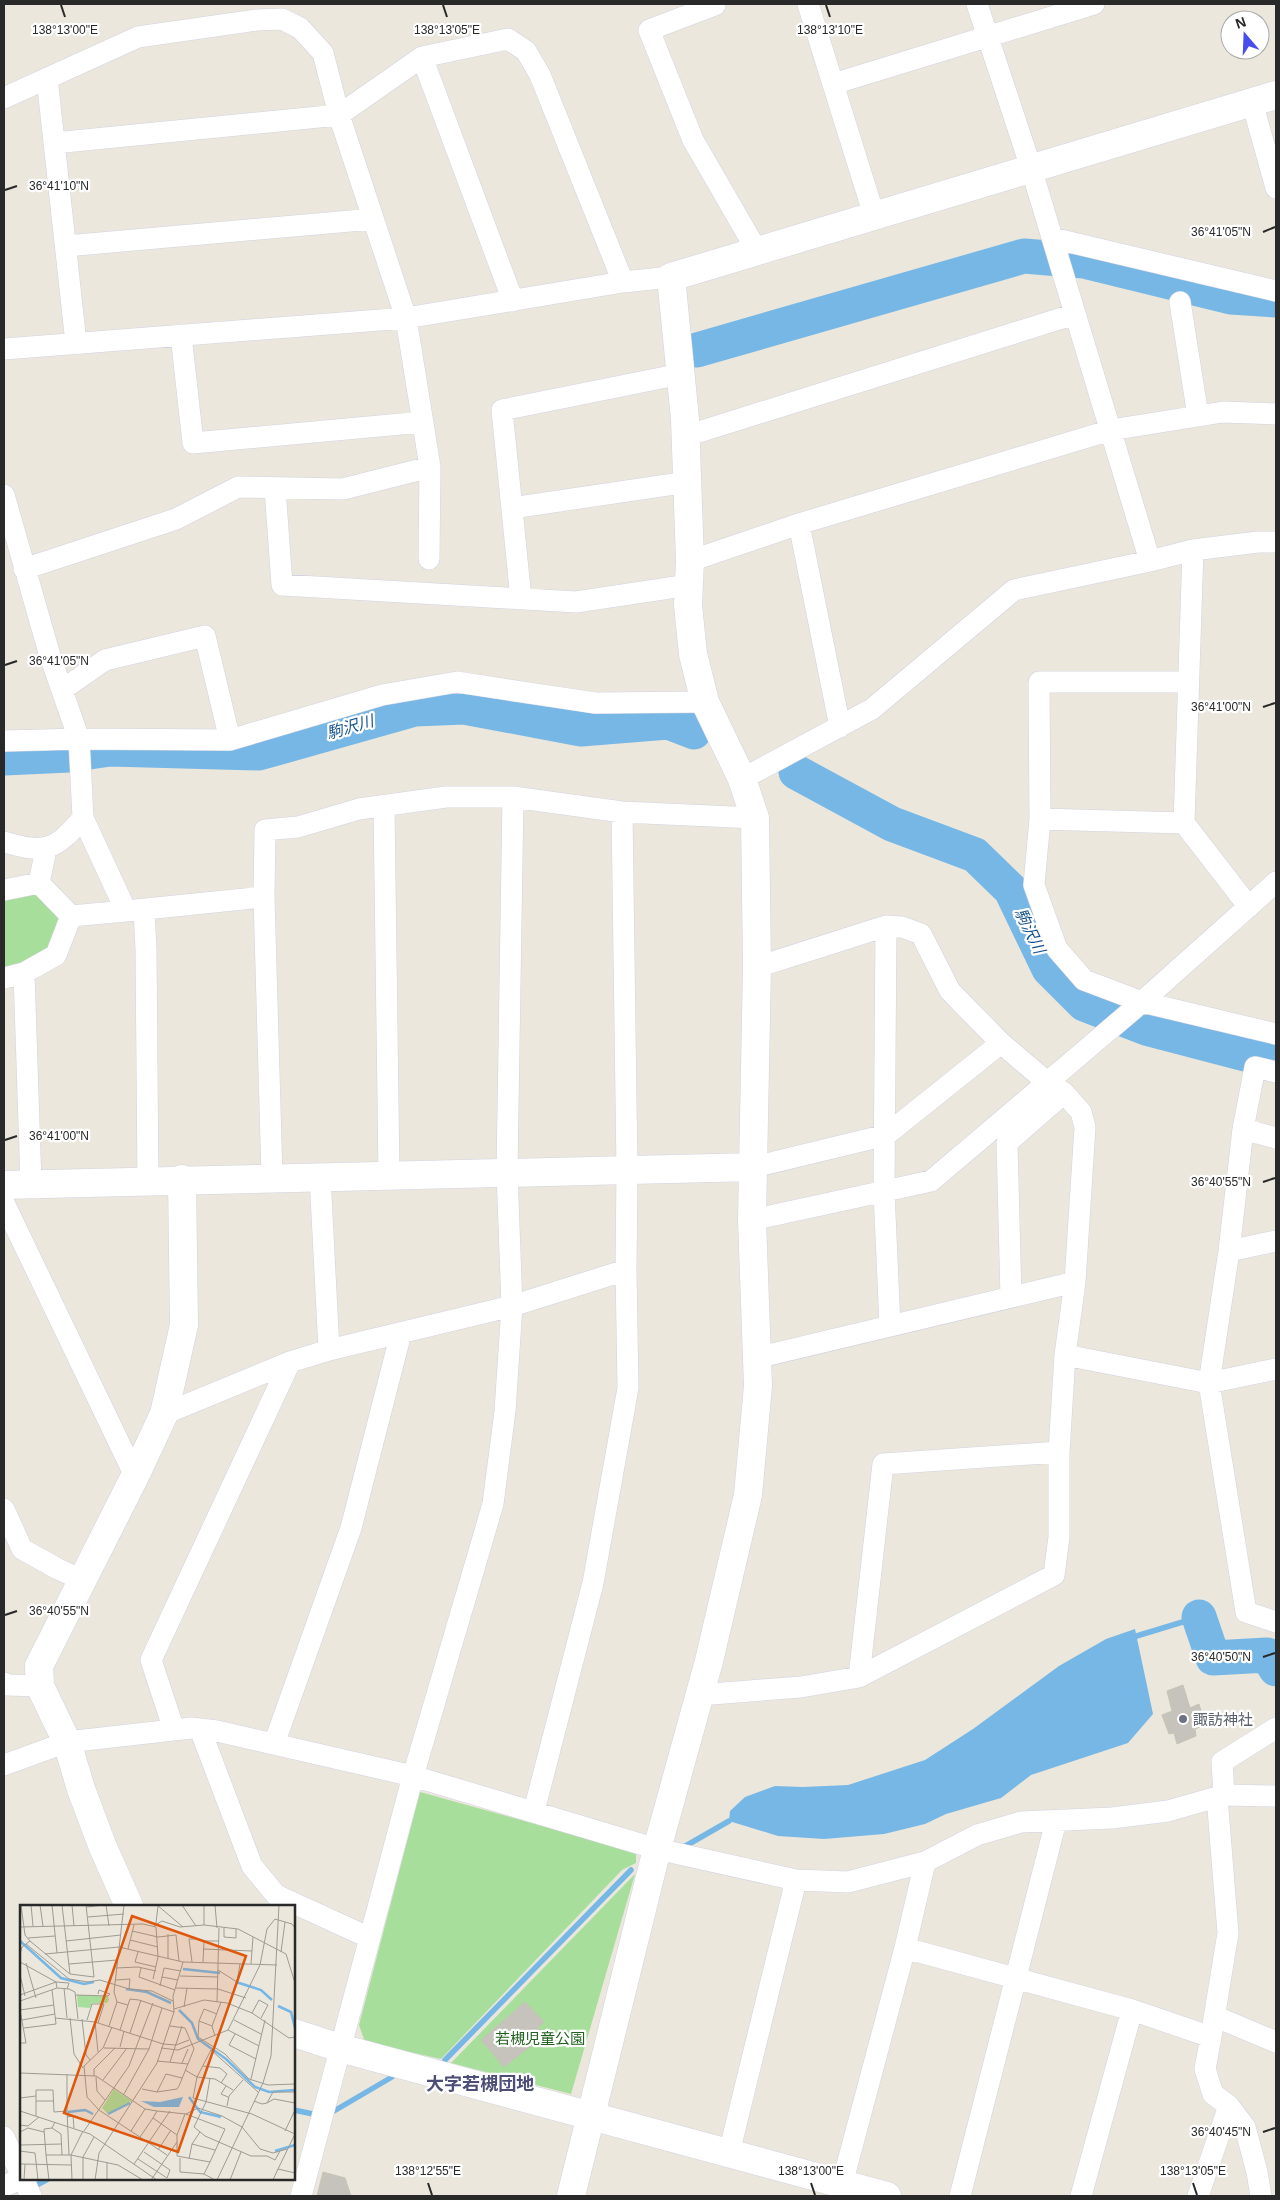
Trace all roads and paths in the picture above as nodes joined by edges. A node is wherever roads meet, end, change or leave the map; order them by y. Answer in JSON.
{"nodes":[{"id":1,"x":260,"y":4,"type":"edge"},
{"id":2,"x":808,"y":4,"type":"edge"},
{"id":3,"x":977,"y":4,"type":"edge"},
{"id":4,"x":1094,"y":4,"type":"edge"},
{"id":5,"x":715,"y":5,"type":"dead end"},
{"id":6,"x":251,"y":22,"type":"junction"},
{"id":7,"x":989,"y":36,"type":"junction"},
{"id":8,"x":422,"y":57,"type":"junction"},
{"id":9,"x":47,"y":78,"type":"junction"},
{"id":10,"x":833,"y":84,"type":"junction"},
{"id":11,"x":4,"y":98,"type":"edge"},
{"id":12,"x":1264,"y":98,"type":"edge"},
{"id":13,"x":339,"y":115,"type":"junction"},
{"id":14,"x":54,"y":143,"type":"junction"},
{"id":15,"x":1031,"y":168,"type":"junction"},
{"id":16,"x":1276,"y":188,"type":"edge"},
{"id":17,"x":874,"y":215,"type":"junction"},
{"id":18,"x":374,"y":219,"type":"junction"},
{"id":19,"x":1052,"y":238,"type":"junction"},
{"id":20,"x":66,"y":246,"type":"junction"},
{"id":21,"x":757,"y":251,"type":"junction"},
{"id":22,"x":671,"y":277,"type":"junction"},
{"id":23,"x":623,"y":282,"type":"junction"},
{"id":24,"x":1276,"y":291,"type":"edge"},
{"id":25,"x":513,"y":300,"type":"junction"},
{"id":26,"x":1180,"y":302,"type":"dead end"},
{"id":27,"x":1075,"y":314,"type":"junction"},
{"id":28,"x":406,"y":318,"type":"junction"},
{"id":29,"x":182,"y":335,"type":"junction"},
{"id":30,"x":76,"y":343,"type":"junction"},
{"id":31,"x":4,"y":349,"type":"edge"},
{"id":32,"x":681,"y":374,"type":"junction"},
{"id":33,"x":1276,"y":414,"type":"edge"},
{"id":34,"x":1198,"y":416,"type":"junction"},
{"id":35,"x":423,"y":422,"type":"junction"},
{"id":36,"x":1111,"y":430,"type":"junction"},
{"id":37,"x":686,"y":436,"type":"junction"},
{"id":38,"x":430,"y":467,"type":"junction"},
{"id":39,"x":688,"y":482,"type":"junction"},
{"id":40,"x":275,"y":488,"type":"junction"},
{"id":41,"x":4,"y":495,"type":"edge"},
{"id":42,"x":512,"y":508,"type":"junction"},
{"id":43,"x":799,"y":524,"type":"junction"},
{"id":44,"x":1276,"y":542,"type":"edge"},
{"id":45,"x":1193,"y":550,"type":"junction"},
{"id":46,"x":429,"y":559,"type":"dead end"},
{"id":47,"x":1150,"y":561,"type":"junction"},
{"id":48,"x":24,"y":569,"type":"junction"},
{"id":49,"x":689,"y":573,"type":"junction"},
{"id":50,"x":521,"y":599,"type":"junction"},
{"id":51,"x":1188,"y":682,"type":"junction"},
{"id":52,"x":62,"y":690,"type":"junction"},
{"id":53,"x":705,"y":702,"type":"junction"},
{"id":54,"x":840,"y":727,"type":"junction"},
{"id":55,"x":79,"y":739,"type":"junction"},
{"id":56,"x":230,"y":740,"type":"junction"},
{"id":57,"x":4,"y":741,"type":"edge"},
{"id":58,"x":742,"y":779,"type":"junction"},
{"id":59,"x":513,"y":797,"type":"junction"},
{"id":60,"x":384,"y":806,"type":"junction"},
{"id":61,"x":622,"y":812,"type":"junction"},
{"id":62,"x":83,"y":818,"type":"junction"},
{"id":63,"x":755,"y":818,"type":"junction"},
{"id":64,"x":1040,"y":820,"type":"junction"},
{"id":65,"x":1184,"y":823,"type":"junction"},
{"id":66,"x":4,"y":842,"type":"edge"},
{"id":67,"x":46,"y":850,"type":"junction"},
{"id":68,"x":1276,"y":882,"type":"edge"},
{"id":69,"x":39,"y":883,"type":"junction"},
{"id":70,"x":4,"y":890,"type":"edge"},
{"id":71,"x":264,"y":897,"type":"junction"},
{"id":72,"x":1249,"y":906,"type":"junction"},
{"id":73,"x":134,"y":911,"type":"junction"},
{"id":74,"x":71,"y":916,"type":"junction"},
{"id":75,"x":886,"y":926,"type":"junction"},
{"id":76,"x":756,"y":967,"type":"junction"},
{"id":77,"x":14,"y":976,"type":"edge"},
{"id":78,"x":1138,"y":1005,"type":"junction"},
{"id":79,"x":1276,"y":1034,"type":"edge"},
{"id":80,"x":1002,"y":1043,"type":"junction"},
{"id":81,"x":1276,"y":1072,"type":"edge"},
{"id":82,"x":1056,"y":1088,"type":"junction"},
{"id":83,"x":1243,"y":1129,"type":"junction"},
{"id":84,"x":886,"y":1135,"type":"junction"},
{"id":85,"x":1276,"y":1138,"type":"edge"},
{"id":86,"x":754,"y":1167,"type":"junction"},
{"id":87,"x":627,"y":1170,"type":"junction"},
{"id":88,"x":507,"y":1172,"type":"junction"},
{"id":89,"x":389,"y":1175,"type":"junction"},
{"id":90,"x":320,"y":1176,"type":"junction"},
{"id":91,"x":272,"y":1177,"type":"junction"},
{"id":92,"x":182,"y":1179,"type":"junction"},
{"id":93,"x":148,"y":1183,"type":"junction"},
{"id":94,"x":31,"y":1184,"type":"junction"},
{"id":95,"x":4,"y":1185,"type":"edge"},
{"id":96,"x":884,"y":1192,"type":"junction"},
{"id":97,"x":4,"y":1203,"type":"edge"},
{"id":98,"x":752,"y":1220,"type":"junction"},
{"id":99,"x":1276,"y":1240,"type":"edge"},
{"id":100,"x":1229,"y":1251,"type":"junction"},
{"id":101,"x":626,"y":1270,"type":"junction"},
{"id":102,"x":1075,"y":1282,"type":"junction"},
{"id":103,"x":1011,"y":1298,"type":"junction"},
{"id":104,"x":512,"y":1306,"type":"junction"},
{"id":105,"x":890,"y":1326,"type":"junction"},
{"id":106,"x":401,"y":1333,"type":"junction"},
{"id":107,"x":329,"y":1350,"type":"junction"},
{"id":108,"x":1065,"y":1355,"type":"junction"},
{"id":109,"x":756,"y":1358,"type":"junction"},
{"id":110,"x":290,"y":1362,"type":"junction"},
{"id":111,"x":1276,"y":1369,"type":"edge"},
{"id":112,"x":1209,"y":1383,"type":"junction"},
{"id":113,"x":164,"y":1414,"type":"junction"},
{"id":114,"x":1059,"y":1452,"type":"junction"},
{"id":115,"x":135,"y":1476,"type":"junction"},
{"id":116,"x":4,"y":1509,"type":"edge"},
{"id":117,"x":82,"y":1580,"type":"junction"},
{"id":118,"x":1276,"y":1622,"type":"edge"},
{"id":119,"x":859,"y":1677,"type":"junction"},
{"id":120,"x":4,"y":1683,"type":"edge"},
{"id":121,"x":40,"y":1686,"type":"junction"},
{"id":122,"x":699,"y":1695,"type":"junction"},
{"id":123,"x":1276,"y":1728,"type":"edge"},
{"id":124,"x":200,"y":1729,"type":"junction"},
{"id":125,"x":174,"y":1730,"type":"junction"},
{"id":126,"x":66,"y":1742,"type":"junction"},
{"id":127,"x":274,"y":1744,"type":"junction"},
{"id":128,"x":4,"y":1765,"type":"edge"},
{"id":129,"x":413,"y":1776,"type":"junction"},
{"id":130,"x":1220,"y":1796,"type":"junction"},
{"id":131,"x":1276,"y":1796,"type":"edge"},
{"id":132,"x":534,"y":1812,"type":"junction"},
{"id":133,"x":1056,"y":1821,"type":"junction"},
{"id":134,"x":657,"y":1849,"type":"junction"},
{"id":135,"x":926,"y":1862,"type":"junction"},
{"id":136,"x":796,"y":1880,"type":"junction"},
{"id":137,"x":129,"y":1905,"type":"edge"},
{"id":138,"x":370,"y":1938,"type":"junction"},
{"id":139,"x":905,"y":1948,"type":"junction"},
{"id":140,"x":1015,"y":1978,"type":"junction"},
{"id":141,"x":1132,"y":2010,"type":"junction"},
{"id":142,"x":1214,"y":2016,"type":"junction"},
{"id":143,"x":295,"y":2033,"type":"edge"},
{"id":144,"x":1211,"y":2037,"type":"junction"},
{"id":145,"x":1276,"y":2042,"type":"edge"},
{"id":146,"x":340,"y":2048,"type":"junction"},
{"id":147,"x":1229,"y":2106,"type":"junction"},
{"id":148,"x":592,"y":2115,"type":"junction"},
{"id":149,"x":4,"y":2137,"type":"edge"},
{"id":150,"x":729,"y":2153,"type":"junction"},
{"id":151,"x":20,"y":2173,"type":"edge"},
{"id":152,"x":20,"y":2180,"type":"edge"},
{"id":153,"x":23,"y":2180,"type":"edge"},
{"id":154,"x":842,"y":2184,"type":"junction"},
{"id":155,"x":4,"y":2186,"type":"edge"},
{"id":156,"x":31,"y":2196,"type":"edge"},
{"id":157,"x":301,"y":2196,"type":"edge"},
{"id":158,"x":570,"y":2196,"type":"edge"},
{"id":159,"x":887,"y":2196,"type":"edge"},
{"id":160,"x":960,"y":2196,"type":"edge"},
{"id":161,"x":1081,"y":2196,"type":"edge"},
{"id":162,"x":1198,"y":2196,"type":"edge"},
{"id":163,"x":1261,"y":2196,"type":"edge"}],
"edges":[{"from":1,"to":6,"type":"street"},
{"from":2,"to":10,"type":"street"},
{"from":3,"to":7,"type":"street"},
{"from":4,"to":7,"type":"street"},
{"from":5,"to":21,"type":"street"},
{"from":6,"to":9,"type":"street"},
{"from":6,"to":13,"type":"street"},
{"from":7,"to":10,"type":"street"},
{"from":7,"to":15,"type":"street"},
{"from":8,"to":13,"type":"street"},
{"from":8,"to":23,"type":"street"},
{"from":8,"to":25,"type":"street"},
{"from":9,"to":11,"type":"street"},
{"from":9,"to":14,"type":"street"},
{"from":10,"to":17,"type":"street"},
{"from":12,"to":15,"type":"street"},
{"from":12,"to":16,"type":"street"},
{"from":13,"to":14,"type":"street"},
{"from":13,"to":18,"type":"street"},
{"from":14,"to":20,"type":"street"},
{"from":15,"to":17,"type":"street"},
{"from":15,"to":19,"type":"street"},
{"from":17,"to":21,"type":"street"},
{"from":18,"to":20,"type":"street"},
{"from":18,"to":28,"type":"street"},
{"from":19,"to":24,"type":"street"},
{"from":19,"to":27,"type":"street"},
{"from":20,"to":30,"type":"street"},
{"from":21,"to":22,"type":"street"},
{"from":22,"to":23,"type":"street"},
{"from":22,"to":32,"type":"street"},
{"from":23,"to":25,"type":"street"},
{"from":25,"to":28,"type":"street"},
{"from":26,"to":34,"type":"street"},
{"from":27,"to":36,"type":"street"},
{"from":27,"to":37,"type":"street"},
{"from":28,"to":29,"type":"street"},
{"from":28,"to":35,"type":"street"},
{"from":29,"to":30,"type":"street"},
{"from":29,"to":35,"type":"street"},
{"from":30,"to":31,"type":"street"},
{"from":32,"to":37,"type":"street"},
{"from":32,"to":42,"type":"street"},
{"from":33,"to":34,"type":"street"},
{"from":34,"to":36,"type":"street"},
{"from":35,"to":38,"type":"street"},
{"from":36,"to":43,"type":"street"},
{"from":36,"to":47,"type":"street"},
{"from":37,"to":39,"type":"street"},
{"from":38,"to":40,"type":"street"},
{"from":38,"to":46,"type":"street"},
{"from":39,"to":42,"type":"street"},
{"from":39,"to":49,"type":"street"},
{"from":40,"to":48,"type":"street"},
{"from":40,"to":50,"type":"street"},
{"from":41,"to":48,"type":"street"},
{"from":42,"to":50,"type":"street"},
{"from":43,"to":49,"type":"street"},
{"from":43,"to":54,"type":"street"},
{"from":44,"to":45,"type":"street"},
{"from":45,"to":47,"type":"street"},
{"from":45,"to":51,"type":"street"},
{"from":47,"to":54,"type":"street"},
{"from":48,"to":52,"type":"street"},
{"from":49,"to":50,"type":"street"},
{"from":49,"to":53,"type":"street"},
{"from":51,"to":64,"type":"street"},
{"from":51,"to":65,"type":"street"},
{"from":52,"to":55,"type":"street"},
{"from":52,"to":56,"type":"street"},
{"from":53,"to":56,"type":"street"},
{"from":53,"to":58,"type":"street"},
{"from":54,"to":58,"type":"street"},
{"from":55,"to":56,"type":"street"},
{"from":55,"to":57,"type":"street"},
{"from":55,"to":62,"type":"street"},
{"from":58,"to":63,"type":"street"},
{"from":59,"to":60,"type":"street"},
{"from":59,"to":61,"type":"street"},
{"from":59,"to":88,"type":"street"},
{"from":60,"to":71,"type":"street"},
{"from":60,"to":89,"type":"street"},
{"from":61,"to":63,"type":"street"},
{"from":61,"to":87,"type":"street"},
{"from":62,"to":67,"type":"street"},
{"from":62,"to":73,"type":"street"},
{"from":63,"to":76,"type":"street"},
{"from":64,"to":65,"type":"street"},
{"from":64,"to":78,"type":"street"},
{"from":65,"to":72,"type":"street"},
{"from":66,"to":67,"type":"street"},
{"from":67,"to":69,"type":"street"},
{"from":68,"to":72,"type":"street"},
{"from":69,"to":70,"type":"street"},
{"from":69,"to":74,"type":"street"},
{"from":71,"to":73,"type":"street"},
{"from":71,"to":91,"type":"street"},
{"from":72,"to":78,"type":"street"},
{"from":73,"to":74,"type":"street"},
{"from":73,"to":93,"type":"street"},
{"from":74,"to":77,"type":"street"},
{"from":75,"to":76,"type":"street"},
{"from":75,"to":80,"type":"street"},
{"from":75,"to":84,"type":"street"},
{"from":76,"to":86,"type":"street"},
{"from":77,"to":94,"type":"street"},
{"from":78,"to":79,"type":"street"},
{"from":78,"to":82,"type":"street"},
{"from":80,"to":82,"type":"street"},
{"from":80,"to":84,"type":"street"},
{"from":81,"to":83,"type":"street"},
{"from":82,"to":96,"type":"street"},
{"from":82,"to":102,"type":"street"},
{"from":82,"to":103,"type":"street"},
{"from":83,"to":85,"type":"street"},
{"from":83,"to":100,"type":"street"},
{"from":84,"to":86,"type":"street"},
{"from":84,"to":96,"type":"street"},
{"from":86,"to":87,"type":"street"},
{"from":86,"to":98,"type":"street"},
{"from":87,"to":88,"type":"street"},
{"from":87,"to":101,"type":"street"},
{"from":88,"to":89,"type":"street"},
{"from":88,"to":104,"type":"street"},
{"from":89,"to":90,"type":"street"},
{"from":90,"to":91,"type":"street"},
{"from":90,"to":107,"type":"street"},
{"from":91,"to":92,"type":"street"},
{"from":92,"to":93,"type":"street"},
{"from":92,"to":113,"type":"street"},
{"from":93,"to":94,"type":"street"},
{"from":94,"to":95,"type":"street"},
{"from":96,"to":98,"type":"street"},
{"from":96,"to":105,"type":"street"},
{"from":97,"to":115,"type":"street"},
{"from":98,"to":109,"type":"street"},
{"from":99,"to":100,"type":"street"},
{"from":100,"to":112,"type":"street"},
{"from":101,"to":104,"type":"street"},
{"from":101,"to":132,"type":"street"},
{"from":102,"to":103,"type":"street"},
{"from":102,"to":108,"type":"street"},
{"from":103,"to":105,"type":"street"},
{"from":104,"to":106,"type":"street"},
{"from":104,"to":129,"type":"street"},
{"from":105,"to":109,"type":"street"},
{"from":106,"to":107,"type":"street"},
{"from":106,"to":127,"type":"street"},
{"from":107,"to":110,"type":"street"},
{"from":108,"to":112,"type":"street"},
{"from":108,"to":114,"type":"street"},
{"from":109,"to":122,"type":"street"},
{"from":110,"to":113,"type":"street"},
{"from":110,"to":125,"type":"street"},
{"from":111,"to":112,"type":"street"},
{"from":112,"to":118,"type":"street"},
{"from":113,"to":115,"type":"street"},
{"from":114,"to":119,"type":"street"},
{"from":114,"to":119,"type":"street"},
{"from":115,"to":117,"type":"street"},
{"from":116,"to":117,"type":"street"},
{"from":117,"to":121,"type":"street"},
{"from":119,"to":122,"type":"street"},
{"from":120,"to":121,"type":"street"},
{"from":121,"to":126,"type":"street"},
{"from":122,"to":134,"type":"street"},
{"from":123,"to":130,"type":"street"},
{"from":124,"to":125,"type":"street"},
{"from":124,"to":127,"type":"street"},
{"from":124,"to":138,"type":"street"},
{"from":125,"to":126,"type":"street"},
{"from":126,"to":128,"type":"street"},
{"from":126,"to":137,"type":"street"},
{"from":127,"to":129,"type":"street"},
{"from":129,"to":132,"type":"street"},
{"from":129,"to":138,"type":"street"},
{"from":130,"to":131,"type":"street"},
{"from":130,"to":133,"type":"street"},
{"from":130,"to":142,"type":"street"},
{"from":132,"to":134,"type":"street"},
{"from":133,"to":135,"type":"street"},
{"from":133,"to":140,"type":"street"},
{"from":134,"to":136,"type":"street"},
{"from":134,"to":148,"type":"street"},
{"from":135,"to":136,"type":"street"},
{"from":135,"to":139,"type":"street"},
{"from":136,"to":150,"type":"street"},
{"from":138,"to":146,"type":"street"},
{"from":139,"to":140,"type":"street"},
{"from":139,"to":154,"type":"street"},
{"from":140,"to":141,"type":"street"},
{"from":140,"to":160,"type":"street"},
{"from":141,"to":144,"type":"street"},
{"from":141,"to":161,"type":"street"},
{"from":142,"to":144,"type":"street"},
{"from":142,"to":145,"type":"street"},
{"from":143,"to":146,"type":"street"},
{"from":144,"to":147,"type":"street"},
{"from":146,"to":148,"type":"street"},
{"from":146,"to":157,"type":"street"},
{"from":147,"to":162,"type":"street"},
{"from":147,"to":163,"type":"street"},
{"from":148,"to":150,"type":"street"},
{"from":148,"to":158,"type":"street"},
{"from":149,"to":151,"type":"street"},
{"from":150,"to":154,"type":"street"},
{"from":152,"to":155,"type":"street"},
{"from":153,"to":156,"type":"street"},
{"from":154,"to":159,"type":"street"}]}
